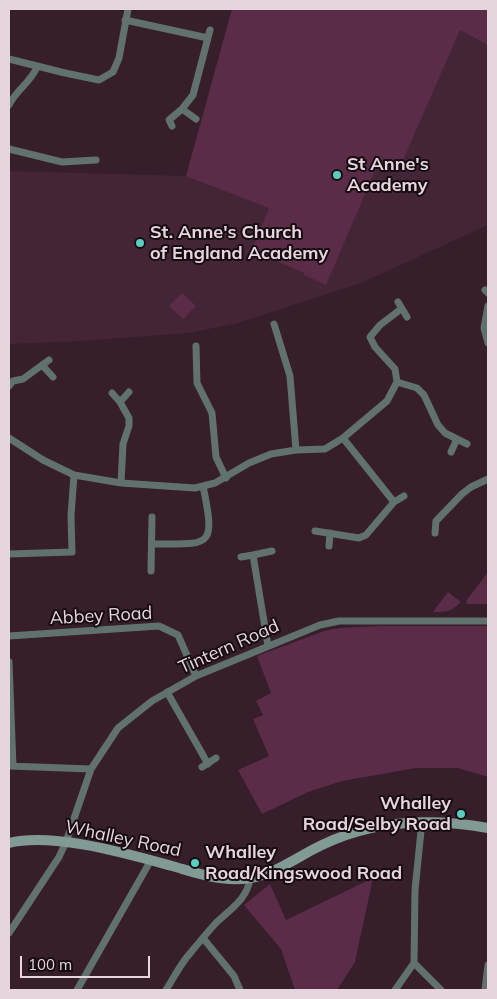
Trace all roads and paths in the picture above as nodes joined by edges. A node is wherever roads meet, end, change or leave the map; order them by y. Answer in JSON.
{"nodes":[{"id":1,"x":128,"y":9,"type":"edge"},
{"id":2,"x":125,"y":20,"type":"junction"},
{"id":3,"x":9,"y":59,"type":"edge"},
{"id":4,"x":37,"y":67,"type":"junction"},
{"id":5,"x":9,"y":105,"type":"edge"},
{"id":6,"x":182,"y":109,"type":"junction"},
{"id":7,"x":196,"y":119,"type":"dead end"},
{"id":8,"x":172,"y":126,"type":"dead end"},
{"id":9,"x":9,"y":149,"type":"edge"},
{"id":10,"x":96,"y":160,"type":"dead end"},
{"id":11,"x":488,"y":306,"type":"edge"},
{"id":12,"x":407,"y":318,"type":"dead end"},
{"id":13,"x":274,"y":324,"type":"dead end"},
{"id":14,"x":488,"y":343,"type":"edge"},
{"id":15,"x":196,"y":346,"type":"dead end"},
{"id":16,"x":49,"y":360,"type":"dead end"},
{"id":17,"x":42,"y":366,"type":"junction"},
{"id":18,"x":52,"y":377,"type":"dead end"},
{"id":19,"x":397,"y":382,"type":"junction"},
{"id":20,"x":9,"y":386,"type":"edge"},
{"id":21,"x":129,"y":392,"type":"dead end"},
{"id":22,"x":112,"y":393,"type":"dead end"},
{"id":23,"x":120,"y":402,"type":"junction"},
{"id":24,"x":9,"y":438,"type":"edge"},
{"id":25,"x":343,"y":438,"type":"junction"},
{"id":26,"x":456,"y":439,"type":"junction"},
{"id":27,"x":467,"y":444,"type":"dead end"},
{"id":28,"x":296,"y":450,"type":"junction"},
{"id":29,"x":451,"y":452,"type":"dead end"},
{"id":30,"x":74,"y":475,"type":"junction"},
{"id":31,"x":226,"y":478,"type":"junction"},
{"id":32,"x":488,"y":479,"type":"edge"},
{"id":33,"x":121,"y":484,"type":"junction"},
{"id":34,"x":203,"y":486,"type":"junction"},
{"id":35,"x":404,"y":496,"type":"dead end"},
{"id":36,"x":394,"y":502,"type":"junction"},
{"id":37,"x":152,"y":517,"type":"dead end"},
{"id":38,"x":315,"y":531,"type":"dead end"},
{"id":39,"x":330,"y":533,"type":"junction"},
{"id":40,"x":435,"y":533,"type":"dead end"},
{"id":41,"x":152,"y":544,"type":"junction"},
{"id":42,"x":329,"y":546,"type":"dead end"},
{"id":43,"x":272,"y":550,"type":"dead end"},
{"id":44,"x":9,"y":554,"type":"edge"},
{"id":45,"x":253,"y":555,"type":"junction"},
{"id":46,"x":241,"y":557,"type":"dead end"},
{"id":47,"x":151,"y":571,"type":"dead end"},
{"id":48,"x":488,"y":621,"type":"edge"},
{"id":49,"x":9,"y":636,"type":"edge"},
{"id":50,"x":268,"y":646,"type":"junction"},
{"id":51,"x":9,"y":662,"type":"edge"},
{"id":52,"x":196,"y":676,"type":"junction"},
{"id":53,"x":167,"y":692,"type":"junction"},
{"id":54,"x":216,"y":758,"type":"dead end"},
{"id":55,"x":11,"y":766,"type":"edge"},
{"id":56,"x":91,"y":769,"type":"junction"},
{"id":57,"x":422,"y":821,"type":"junction"},
{"id":58,"x":488,"y":828,"type":"edge"},
{"id":59,"x":66,"y":842,"type":"junction"},
{"id":60,"x":9,"y":843,"type":"edge"},
{"id":61,"x":151,"y":860,"type":"junction"},
{"id":62,"x":250,"y":878,"type":"junction"},
{"id":63,"x":9,"y":933,"type":"edge"},
{"id":64,"x":203,"y":938,"type":"junction"},
{"id":65,"x":414,"y":963,"type":"junction"},
{"id":66,"x":488,"y":965,"type":"edge"},
{"id":67,"x":77,"y":990,"type":"edge"},
{"id":68,"x":166,"y":990,"type":"edge"},
{"id":69,"x":240,"y":990,"type":"edge"},
{"id":70,"x":395,"y":990,"type":"edge"},
{"id":71,"x":441,"y":990,"type":"edge"},
{"id":72,"x":485,"y":990,"type":"edge"}],
"edges":[{"from":1,"to":2,"type":"street"},
{"from":2,"to":4,"type":"street"},
{"from":2,"to":6,"type":"street"},
{"from":3,"to":4,"type":"street"},
{"from":4,"to":5,"type":"street"},
{"from":6,"to":7,"type":"street"},
{"from":6,"to":8,"type":"street"},
{"from":9,"to":10,"type":"street"},
{"from":11,"to":14,"type":"street"},
{"from":12,"to":19,"type":"street"},
{"from":13,"to":28,"type":"street"},
{"from":15,"to":31,"type":"street"},
{"from":16,"to":17,"type":"street"},
{"from":17,"to":18,"type":"street"},
{"from":17,"to":20,"type":"street"},
{"from":19,"to":25,"type":"street"},
{"from":19,"to":26,"type":"street"},
{"from":21,"to":23,"type":"street"},
{"from":22,"to":23,"type":"street"},
{"from":23,"to":33,"type":"street"},
{"from":24,"to":30,"type":"street"},
{"from":25,"to":28,"type":"street"},
{"from":25,"to":36,"type":"street"},
{"from":26,"to":27,"type":"street"},
{"from":26,"to":29,"type":"street"},
{"from":28,"to":31,"type":"street"},
{"from":30,"to":33,"type":"street"},
{"from":30,"to":44,"type":"street"},
{"from":31,"to":34,"type":"street"},
{"from":32,"to":40,"type":"street"},
{"from":33,"to":34,"type":"street"},
{"from":34,"to":41,"type":"street"},
{"from":35,"to":36,"type":"street"},
{"from":36,"to":39,"type":"street"},
{"from":37,"to":41,"type":"street"},
{"from":38,"to":39,"type":"street"},
{"from":39,"to":42,"type":"street"},
{"from":41,"to":47,"type":"street"},
{"from":43,"to":45,"type":"street"},
{"from":45,"to":46,"type":"street"},
{"from":45,"to":50,"type":"street"},
{"from":48,"to":50,"type":"street","name":"Tintern Road"},
{"from":49,"to":52,"type":"street","name":"Abbey Road"},
{"from":50,"to":52,"type":"street","name":"Tintern Road"},
{"from":51,"to":55,"type":"street"},
{"from":52,"to":53,"type":"street","name":"Tintern Road"},
{"from":53,"to":54,"type":"street"},
{"from":53,"to":56,"type":"street","name":"Tintern Road"},
{"from":55,"to":56,"type":"street"},
{"from":56,"to":59,"type":"street","name":"Tintern Road"},
{"from":57,"to":58,"type":"street","name":"Whalley Road"},
{"from":57,"to":62,"type":"street","name":"Whalley Road"},
{"from":57,"to":65,"type":"street"},
{"from":59,"to":60,"type":"street","name":"Whalley Road"},
{"from":59,"to":61,"type":"street","name":"Whalley Road"},
{"from":59,"to":63,"type":"street","name":"Tintern Road"},
{"from":61,"to":62,"type":"street","name":"Whalley Road"},
{"from":61,"to":67,"type":"street"},
{"from":62,"to":64,"type":"street"},
{"from":64,"to":68,"type":"street"},
{"from":64,"to":69,"type":"street"},
{"from":65,"to":70,"type":"street"},
{"from":65,"to":71,"type":"street"},
{"from":66,"to":72,"type":"street"}]}
